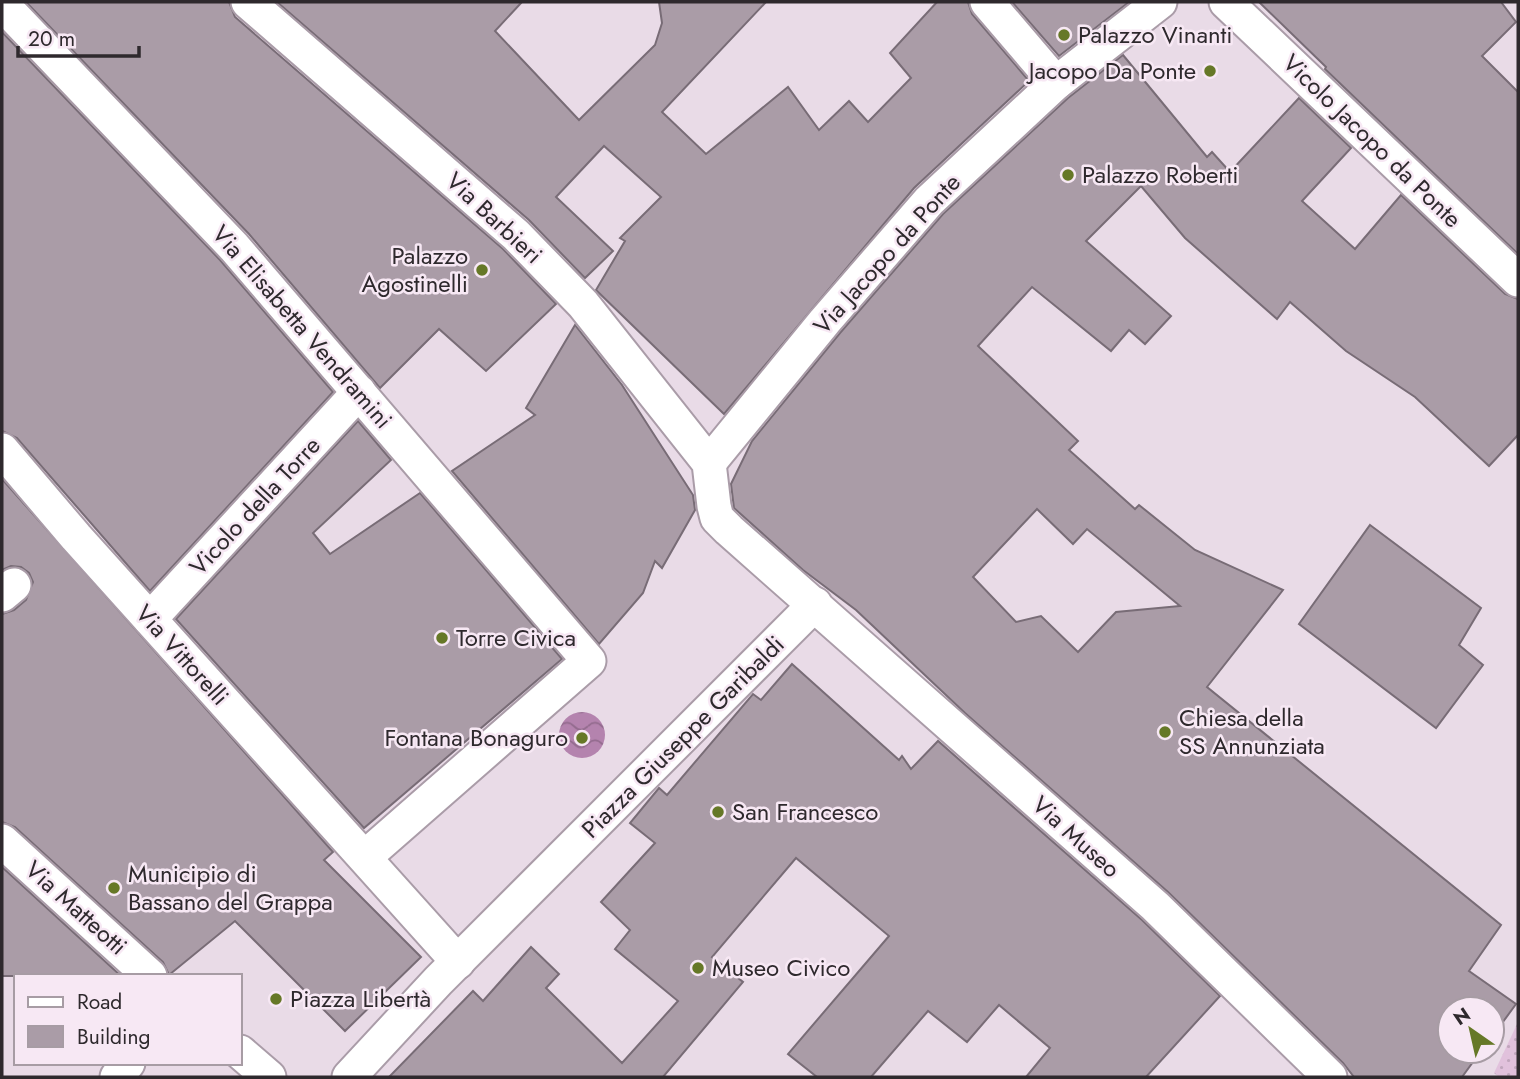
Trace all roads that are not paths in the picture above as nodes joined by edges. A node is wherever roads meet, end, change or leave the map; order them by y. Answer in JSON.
{"nodes":[{"id":1,"x":248,"y":2,"type":"edge"},
{"id":2,"x":987,"y":2,"type":"edge"},
{"id":3,"x":1160,"y":2,"type":"edge"},
{"id":4,"x":1226,"y":2,"type":"edge"},
{"id":5,"x":2,"y":4,"type":"edge"},
{"id":6,"x":1056,"y":83,"type":"junction"},
{"id":7,"x":1518,"y":281,"type":"edge"},
{"id":8,"x":359,"y":392,"type":"junction"},
{"id":9,"x":2,"y":450,"type":"edge"},
{"id":10,"x":709,"y":463,"type":"junction"},
{"id":11,"x":815,"y":604,"type":"junction"},
{"id":12,"x":150,"y":619,"type":"junction"},
{"id":13,"x":2,"y":841,"type":"edge"},
{"id":14,"x":365,"y":857,"type":"junction"},
{"id":15,"x":448,"y":972,"type":"junction"},
{"id":16,"x":148,"y":974,"type":"edge"},
{"id":17,"x":242,"y":1054,"type":"edge"},
{"id":18,"x":355,"y":1070,"type":"edge"},
{"id":19,"x":269,"y":1077,"type":"edge"},
{"id":20,"x":1330,"y":1077,"type":"edge"}],
"edges":[{"from":1,"to":10,"type":"street","name":"Via Barbieri"},
{"from":2,"to":6,"type":"street"},
{"from":3,"to":6,"type":"street","name":"Via Jacopo da Ponte"},
{"from":4,"to":7,"type":"street","name":"Vicolo Jacopo da Ponte"},
{"from":5,"to":8,"type":"street","name":"Via Elisabetta Vendramini"},
{"from":6,"to":10,"type":"street","name":"Via Jacopo da Ponte"},
{"from":8,"to":12,"type":"street","name":"Vicolo della Torre"},
{"from":8,"to":14,"type":"street","name":"Via Elisabetta Vendramini"},
{"from":9,"to":12,"type":"street","name":"Via Vittorelli"},
{"from":10,"to":11,"type":"street"},
{"from":11,"to":15,"type":"street","name":"Piazza Giuseppe Garibaldi"},
{"from":11,"to":20,"type":"street","name":"Via Museo"},
{"from":12,"to":14,"type":"street","name":"Via Vittorelli"},
{"from":13,"to":16,"type":"street","name":"Via Matteotti"},
{"from":14,"to":15,"type":"street"},
{"from":15,"to":18,"type":"street","name":"Piazza Giuseppe Garibaldi"},
{"from":17,"to":19,"type":"street"}]}
